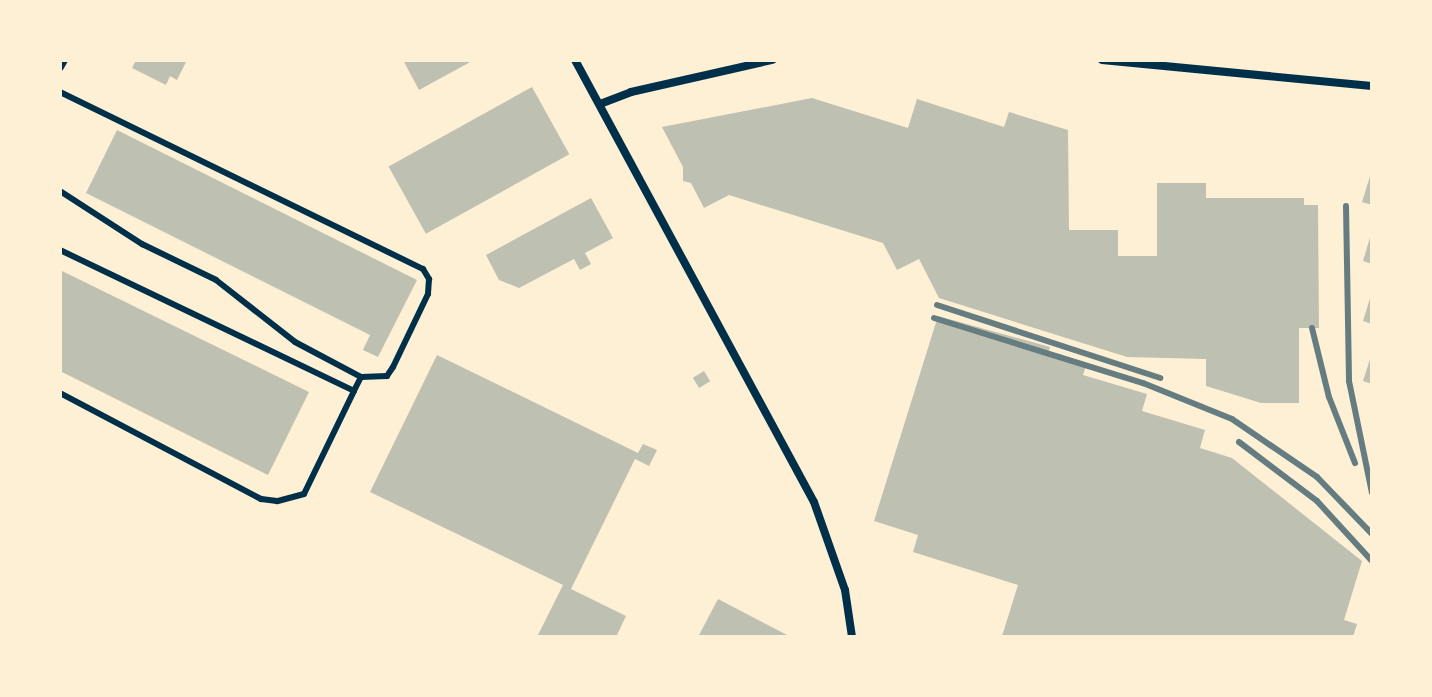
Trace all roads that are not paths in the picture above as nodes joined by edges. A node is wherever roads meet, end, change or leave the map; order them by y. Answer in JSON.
{"nodes":[{"id":1,"x":64,"y":60,"type":"edge"},
{"id":2,"x":575,"y":60,"type":"edge"},
{"id":3,"x":772,"y":60,"type":"edge"},
{"id":4,"x":1102,"y":60,"type":"edge"},
{"id":5,"x":60,"y":67,"type":"edge"},
{"id":6,"x":1372,"y":86,"type":"edge"},
{"id":7,"x":60,"y":92,"type":"edge"},
{"id":8,"x":600,"y":104,"type":"junction"},
{"id":9,"x":60,"y":191,"type":"edge"},
{"id":10,"x":60,"y":250,"type":"edge"},
{"id":11,"x":361,"y":377,"type":"junction"},
{"id":12,"x":354,"y":391,"type":"junction"},
{"id":13,"x":60,"y":393,"type":"edge"},
{"id":14,"x":852,"y":637,"type":"edge"}],
"edges":[{"from":1,"to":5,"type":"street"},
{"from":2,"to":8,"type":"street"},
{"from":3,"to":8,"type":"street"},
{"from":4,"to":6,"type":"street"},
{"from":7,"to":11,"type":"lane"},
{"from":8,"to":14,"type":"street"},
{"from":9,"to":11,"type":"lane"},
{"from":10,"to":12,"type":"lane"},
{"from":11,"to":12,"type":"lane"},
{"from":12,"to":13,"type":"lane"}]}
